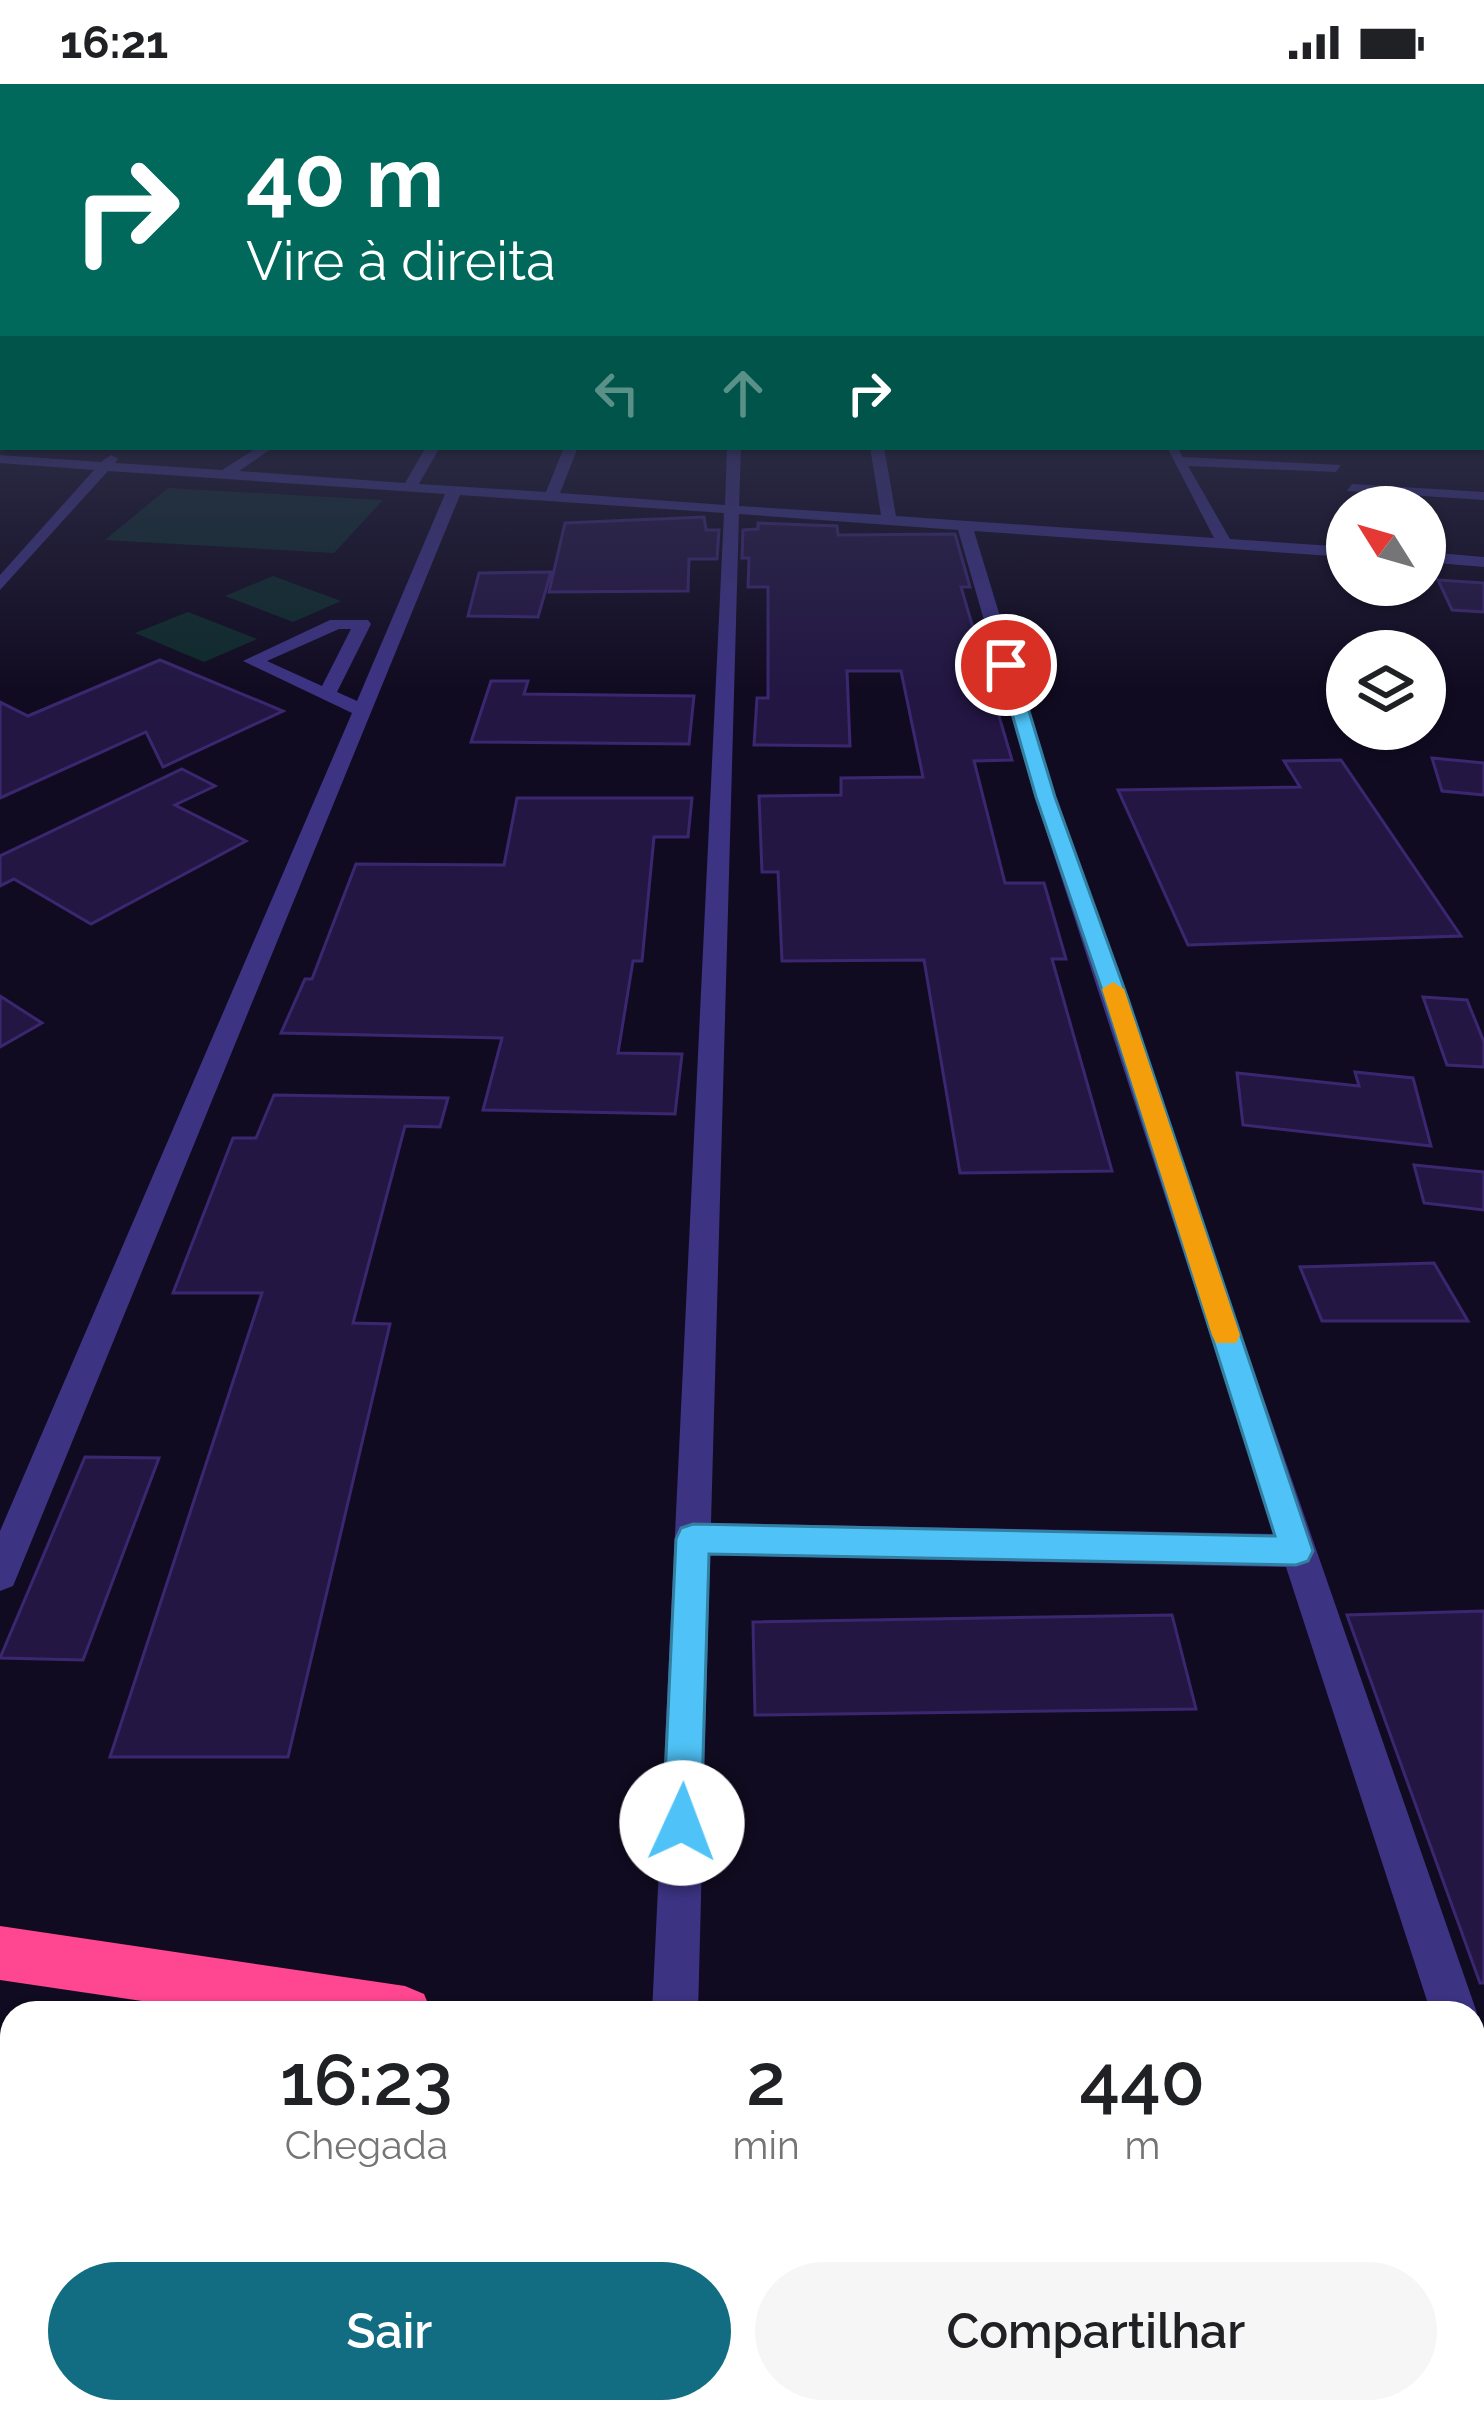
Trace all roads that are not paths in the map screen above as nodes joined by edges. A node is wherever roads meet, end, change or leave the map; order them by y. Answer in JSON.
{"nodes":[{"id":1,"x":97,"y":474,"type":"edge"},
{"id":2,"x":252,"y":474,"type":"edge"},
{"id":3,"x":418,"y":474,"type":"edge"},
{"id":4,"x":560,"y":474,"type":"edge"},
{"id":5,"x":733,"y":474,"type":"edge"},
{"id":6,"x":882,"y":474,"type":"edge"},
{"id":7,"x":1186,"y":474,"type":"edge"},
{"id":8,"x":410,"y":487,"type":"junction"},
{"id":9,"x":454,"y":491,"type":"junction"},
{"id":10,"x":1446,"y":494,"type":"edge"},
{"id":11,"x":552,"y":496,"type":"junction"},
{"id":12,"x":1484,"y":496,"type":"edge"},
{"id":13,"x":732,"y":509,"type":"junction"},
{"id":14,"x":889,"y":517,"type":"junction"},
{"id":15,"x":964,"y":523,"type":"junction"},
{"id":16,"x":1224,"y":543,"type":"junction"},
{"id":17,"x":1326,"y":550,"type":"edge"},
{"id":18,"x":1446,"y":559,"type":"edge"},
{"id":19,"x":1484,"y":562,"type":"edge"},
{"id":20,"x":0,"y":585,"type":"edge"},
{"id":21,"x":327,"y":694,"type":"junction"},
{"id":22,"x":362,"y":710,"type":"junction"},
{"id":23,"x":693,"y":1539,"type":"junction"},
{"id":24,"x":1296,"y":1551,"type":"junction"},
{"id":25,"x":0,"y":1574,"type":"edge"},
{"id":26,"x":0,"y":1953,"type":"edge"},
{"id":27,"x":324,"y":2001,"type":"edge"},
{"id":28,"x":675,"y":2001,"type":"edge"},
{"id":29,"x":1450,"y":2001,"type":"edge"}],
"edges":[{"from":1,"to":20,"type":"street"},
{"from":2,"to":8,"type":"street"},
{"from":3,"to":8,"type":"street"},
{"from":4,"to":11,"type":"street"},
{"from":5,"to":13,"type":"street"},
{"from":6,"to":14,"type":"street"},
{"from":7,"to":16,"type":"street"},
{"from":8,"to":9,"type":"street"},
{"from":9,"to":11,"type":"street"},
{"from":9,"to":22,"type":"street"},
{"from":10,"to":12,"type":"street"},
{"from":11,"to":13,"type":"street"},
{"from":13,"to":14,"type":"street"},
{"from":13,"to":23,"type":"street"},
{"from":14,"to":15,"type":"street"},
{"from":15,"to":16,"type":"street"},
{"from":15,"to":24,"type":"street"},
{"from":16,"to":17,"type":"street"},
{"from":18,"to":19,"type":"street"},
{"from":21,"to":21,"type":"street"},
{"from":21,"to":22,"type":"street"},
{"from":22,"to":25,"type":"street"},
{"from":23,"to":24,"type":"street"},
{"from":23,"to":28,"type":"street"},
{"from":24,"to":29,"type":"street"},
{"from":26,"to":27,"type":"highway"}]}
